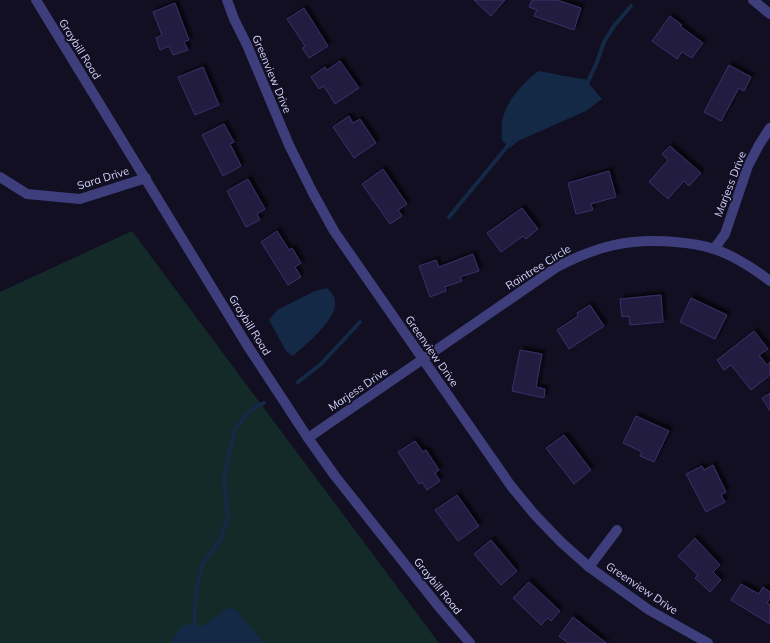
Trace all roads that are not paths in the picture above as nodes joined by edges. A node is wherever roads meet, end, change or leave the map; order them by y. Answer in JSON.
{"nodes":[{"id":1,"x":36,"y":0,"type":"edge"},
{"id":2,"x":227,"y":0,"type":"edge"},
{"id":3,"x":753,"y":0,"type":"edge"},
{"id":4,"x":770,"y":14,"type":"edge"},
{"id":5,"x":770,"y":128,"type":"edge"},
{"id":6,"x":0,"y":177,"type":"edge"},
{"id":7,"x":146,"y":178,"type":"junction"},
{"id":8,"x":714,"y":249,"type":"junction"},
{"id":9,"x":770,"y":281,"type":"edge"},
{"id":10,"x":423,"y":359,"type":"junction"},
{"id":11,"x":308,"y":438,"type":"junction"},
{"id":12,"x":617,"y":530,"type":"dead end"},
{"id":13,"x":589,"y":566,"type":"junction"},
{"id":14,"x":470,"y":643,"type":"edge"},
{"id":15,"x":708,"y":643,"type":"edge"}],
"edges":[{"from":1,"to":7,"type":"street","name":"Graybill Road"},
{"from":2,"to":10,"type":"street","name":"Greenview Drive"},
{"from":3,"to":4,"type":"street"},
{"from":5,"to":8,"type":"street","name":"Marjess Drive"},
{"from":6,"to":7,"type":"street","name":"Sara Drive"},
{"from":7,"to":11,"type":"street","name":"Graybill Road"},
{"from":8,"to":9,"type":"street","name":"Raintree Circle"},
{"from":8,"to":10,"type":"street","name":"Raintree Circle"},
{"from":10,"to":11,"type":"street","name":"Marjess Drive"},
{"from":10,"to":13,"type":"street","name":"Greenview Drive"},
{"from":11,"to":14,"type":"street","name":"Graybill Road"},
{"from":12,"to":13,"type":"street"},
{"from":13,"to":15,"type":"street","name":"Greenview Drive"}]}
